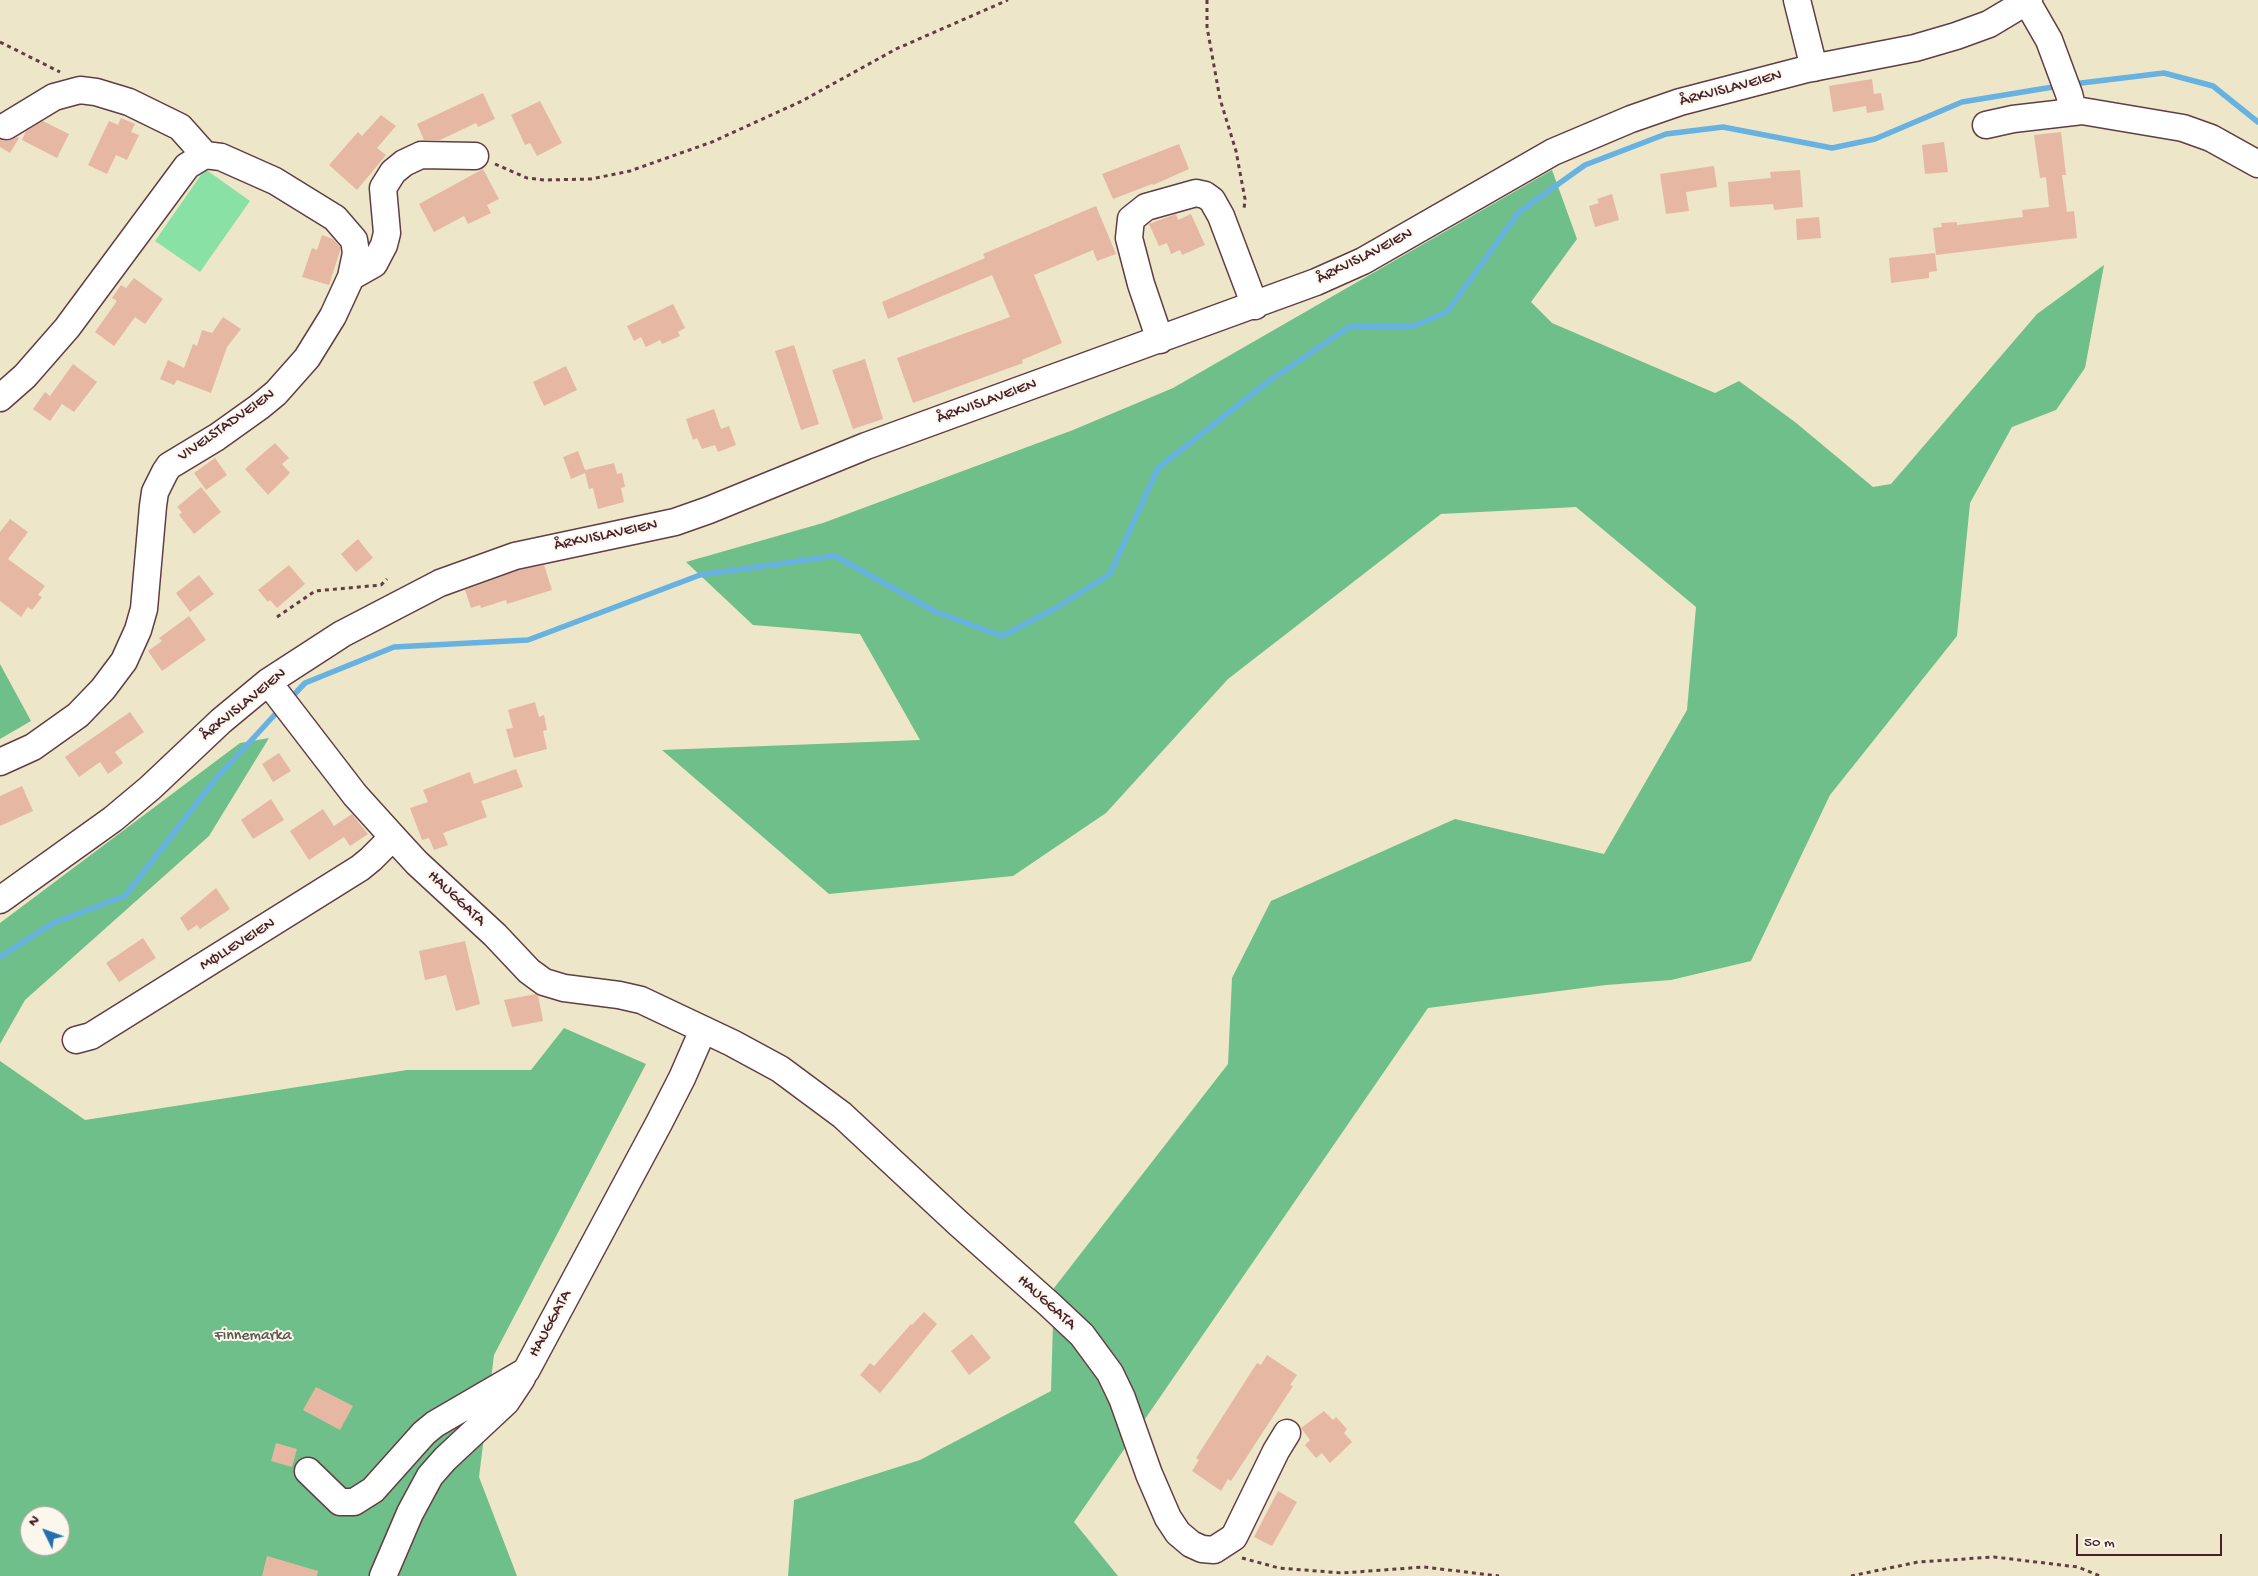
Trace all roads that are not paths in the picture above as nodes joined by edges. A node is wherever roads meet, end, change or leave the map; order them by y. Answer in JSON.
{"nodes":[{"id":1,"x":1797,"y":0,"type":"edge"},
{"id":2,"x":2027,"y":0,"type":"edge"},
{"id":3,"x":1814,"y":68,"type":"junction"},
{"id":4,"x":2068,"y":94,"type":"junction"},
{"id":5,"x":1986,"y":125,"type":"dead end"},
{"id":6,"x":6,"y":126,"type":"dead end"},
{"id":7,"x":205,"y":155,"type":"junction"},
{"id":8,"x":474,"y":156,"type":"road end"},
{"id":9,"x":2258,"y":164,"type":"edge"},
{"id":10,"x":351,"y":277,"type":"junction"},
{"id":11,"x":1255,"y":306,"type":"junction"},
{"id":12,"x":1160,"y":340,"type":"junction"},
{"id":13,"x":0,"y":398,"type":"edge"},
{"id":14,"x":278,"y":695,"type":"junction"},
{"id":15,"x":0,"y":762,"type":"edge"},
{"id":16,"x":393,"y":837,"type":"junction"},
{"id":17,"x":0,"y":900,"type":"edge"},
{"id":18,"x":703,"y":1030,"type":"junction"},
{"id":19,"x":76,"y":1040,"type":"dead end"},
{"id":20,"x":526,"y":1371,"type":"junction"},
{"id":21,"x":1287,"y":1434,"type":"dead end"},
{"id":22,"x":308,"y":1471,"type":"dead end"},
{"id":23,"x":383,"y":1576,"type":"edge"}],
"edges":[{"from":1,"to":3,"type":"street"},
{"from":2,"to":3,"type":"street","name":"ÅRKVISLAVEIEN"},
{"from":2,"to":4,"type":"street"},
{"from":3,"to":11,"type":"street","name":"ÅRKVISLAVEIEN"},
{"from":4,"to":5,"type":"street"},
{"from":4,"to":9,"type":"street"},
{"from":6,"to":7,"type":"street"},
{"from":7,"to":10,"type":"street","name":"VIVELSTADVEIEN"},
{"from":7,"to":13,"type":"street"},
{"from":8,"to":10,"type":"street"},
{"from":10,"to":15,"type":"street","name":"VIVELSTADVEIEN"},
{"from":11,"to":12,"type":"street","name":"ÅRKVISLAVEIEN"},
{"from":11,"to":12,"type":"street"},
{"from":12,"to":14,"type":"street","name":"ÅRKVISLAVEIEN"},
{"from":14,"to":16,"type":"street","name":"HAUGGATA"},
{"from":14,"to":17,"type":"street","name":"ÅRKVISLAVEIEN"},
{"from":16,"to":18,"type":"street","name":"HAUGGATA"},
{"from":16,"to":19,"type":"street","name":"MØLLEVEIEN"},
{"from":18,"to":20,"type":"street","name":"HAUGGATA"},
{"from":18,"to":21,"type":"street","name":"HAUGGATA"},
{"from":20,"to":22,"type":"street","name":"HAUGGATA"},
{"from":20,"to":23,"type":"street"}]}
